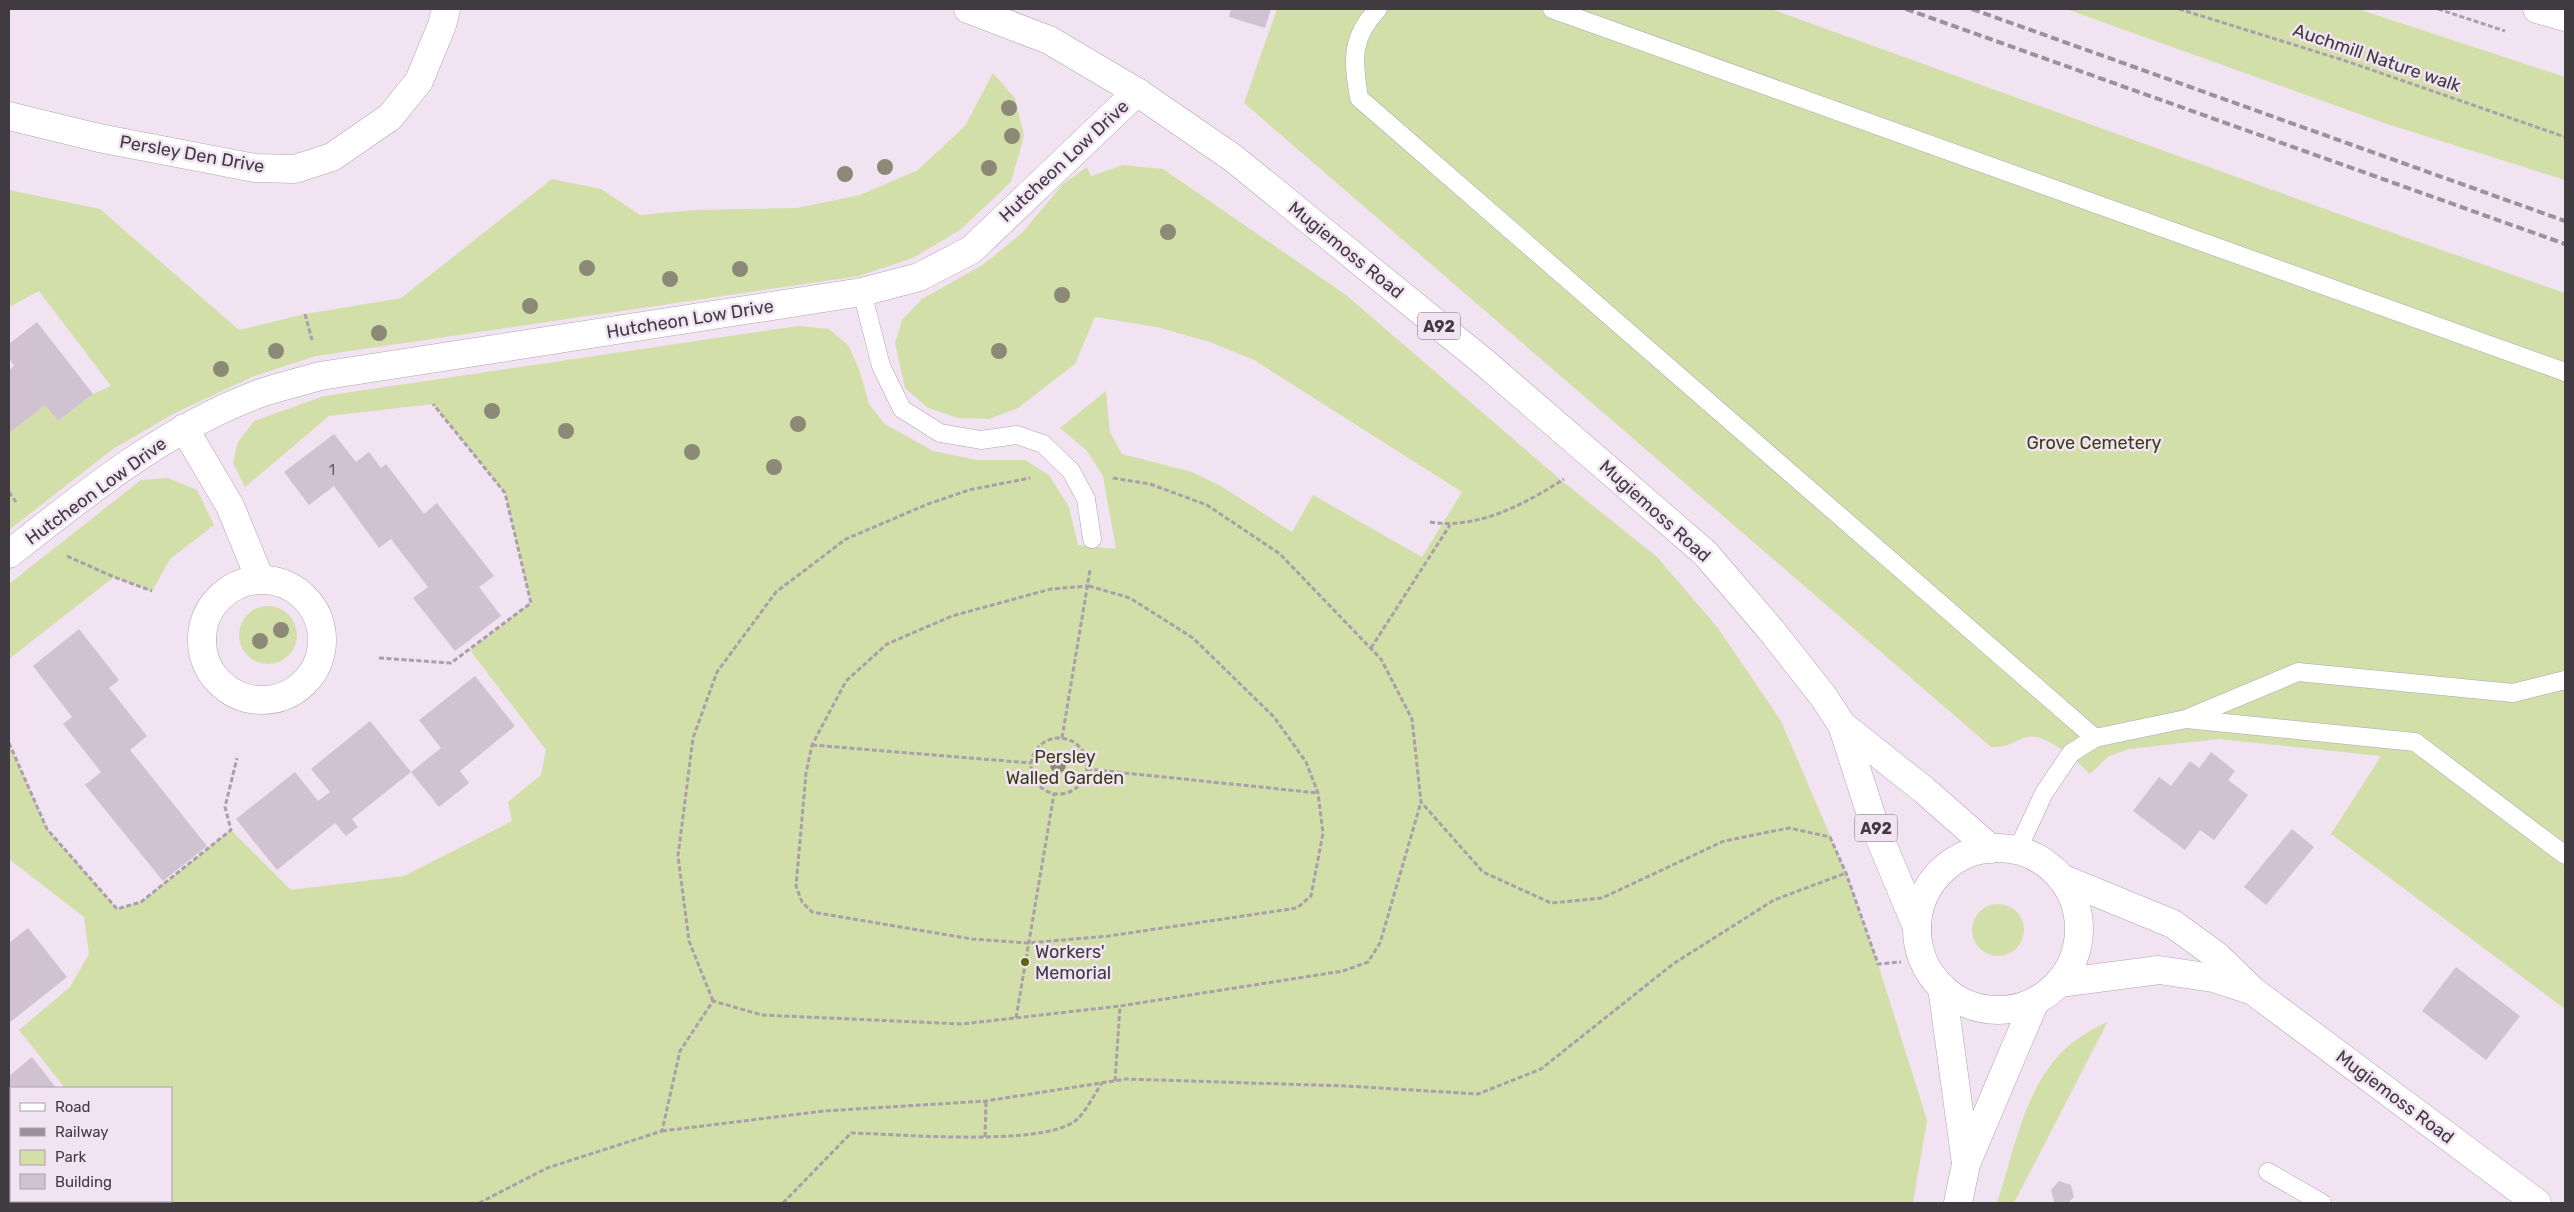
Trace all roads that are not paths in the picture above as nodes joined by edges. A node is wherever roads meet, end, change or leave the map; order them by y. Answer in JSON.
{"nodes":[{"id":1,"x":446,"y":9,"type":"edge"},
{"id":2,"x":968,"y":9,"type":"edge"},
{"id":3,"x":1378,"y":9,"type":"edge"},
{"id":4,"x":1552,"y":9,"type":"edge"},
{"id":5,"x":2537,"y":9,"type":"edge"},
{"id":6,"x":2565,"y":17,"type":"edge"},
{"id":7,"x":1137,"y":92,"type":"junction"},
{"id":8,"x":9,"y":116,"type":"edge"},
{"id":9,"x":862,"y":292,"type":"junction"},
{"id":10,"x":2565,"y":372,"type":"edge"},
{"id":11,"x":184,"y":428,"type":"junction"},
{"id":12,"x":1092,"y":539,"type":"road end"},
{"id":13,"x":9,"y":554,"type":"edge"},
{"id":14,"x":260,"y":579,"type":"junction"},
{"id":15,"x":2565,"y":680,"type":"edge"},
{"id":16,"x":2186,"y":719,"type":"junction"},
{"id":17,"x":1842,"y":726,"type":"junction"},
{"id":18,"x":2095,"y":738,"type":"junction"},
{"id":19,"x":2004,"y":850,"type":"junction"},
{"id":20,"x":2565,"y":855,"type":"edge"},
{"id":21,"x":2061,"y":878,"type":"junction"},
{"id":22,"x":1917,"y":927,"type":"junction"},
{"id":23,"x":2059,"y":983,"type":"junction"},
{"id":24,"x":1942,"y":987,"type":"junction"},
{"id":25,"x":2253,"y":991,"type":"junction"},
{"id":26,"x":2035,"y":1001,"type":"junction"},
{"id":27,"x":1966,"y":1164,"type":"junction"},
{"id":28,"x":2268,"y":1172,"type":"dead end"},
{"id":29,"x":1958,"y":1203,"type":"edge"},
{"id":30,"x":2322,"y":1203,"type":"edge"},
{"id":31,"x":2536,"y":1203,"type":"edge"}],
"edges":[{"from":1,"to":8,"type":"street","name":"Persley Den Drive"},
{"from":2,"to":7,"type":"street","name":"Mugiemoss Road","number":"A92"},
{"from":3,"to":18,"type":"lane"},
{"from":4,"to":10,"type":"lane"},
{"from":5,"to":6,"type":"street"},
{"from":7,"to":9,"type":"street","name":"Hutcheon Low Drive"},
{"from":7,"to":17,"type":"street","name":"Mugiemoss Road","number":"A92"},
{"from":9,"to":11,"type":"street","name":"Hutcheon Low Drive"},
{"from":9,"to":12,"type":"lane"},
{"from":11,"to":13,"type":"street","name":"Hutcheon Low Drive"},
{"from":11,"to":14,"type":"street","name":"Hutcheon Low Drive"},
{"from":14,"to":14,"type":"street"},
{"from":15,"to":16,"type":"lane"},
{"from":16,"to":18,"type":"lane"},
{"from":16,"to":20,"type":"lane"},
{"from":17,"to":19,"type":"street","number":"A92"},
{"from":17,"to":22,"type":"street","number":"A92"},
{"from":18,"to":19,"type":"lane"},
{"from":19,"to":21,"type":"street","number":"A92"},
{"from":19,"to":22,"type":"street","number":"A92"},
{"from":21,"to":23,"type":"street","number":"A92"},
{"from":21,"to":25,"type":"street","name":"Mugiemoss Road"},
{"from":22,"to":24,"type":"street","number":"A92"},
{"from":23,"to":25,"type":"street","name":"Mugiemoss Road"},
{"from":23,"to":26,"type":"street","number":"A92"},
{"from":24,"to":26,"type":"street","number":"A92"},
{"from":24,"to":27,"type":"street","number":"A92"},
{"from":25,"to":31,"type":"street","name":"Mugiemoss Road"},
{"from":26,"to":27,"type":"street","number":"A92"},
{"from":27,"to":29,"type":"street","number":"A92"},
{"from":28,"to":30,"type":"lane"}]}
